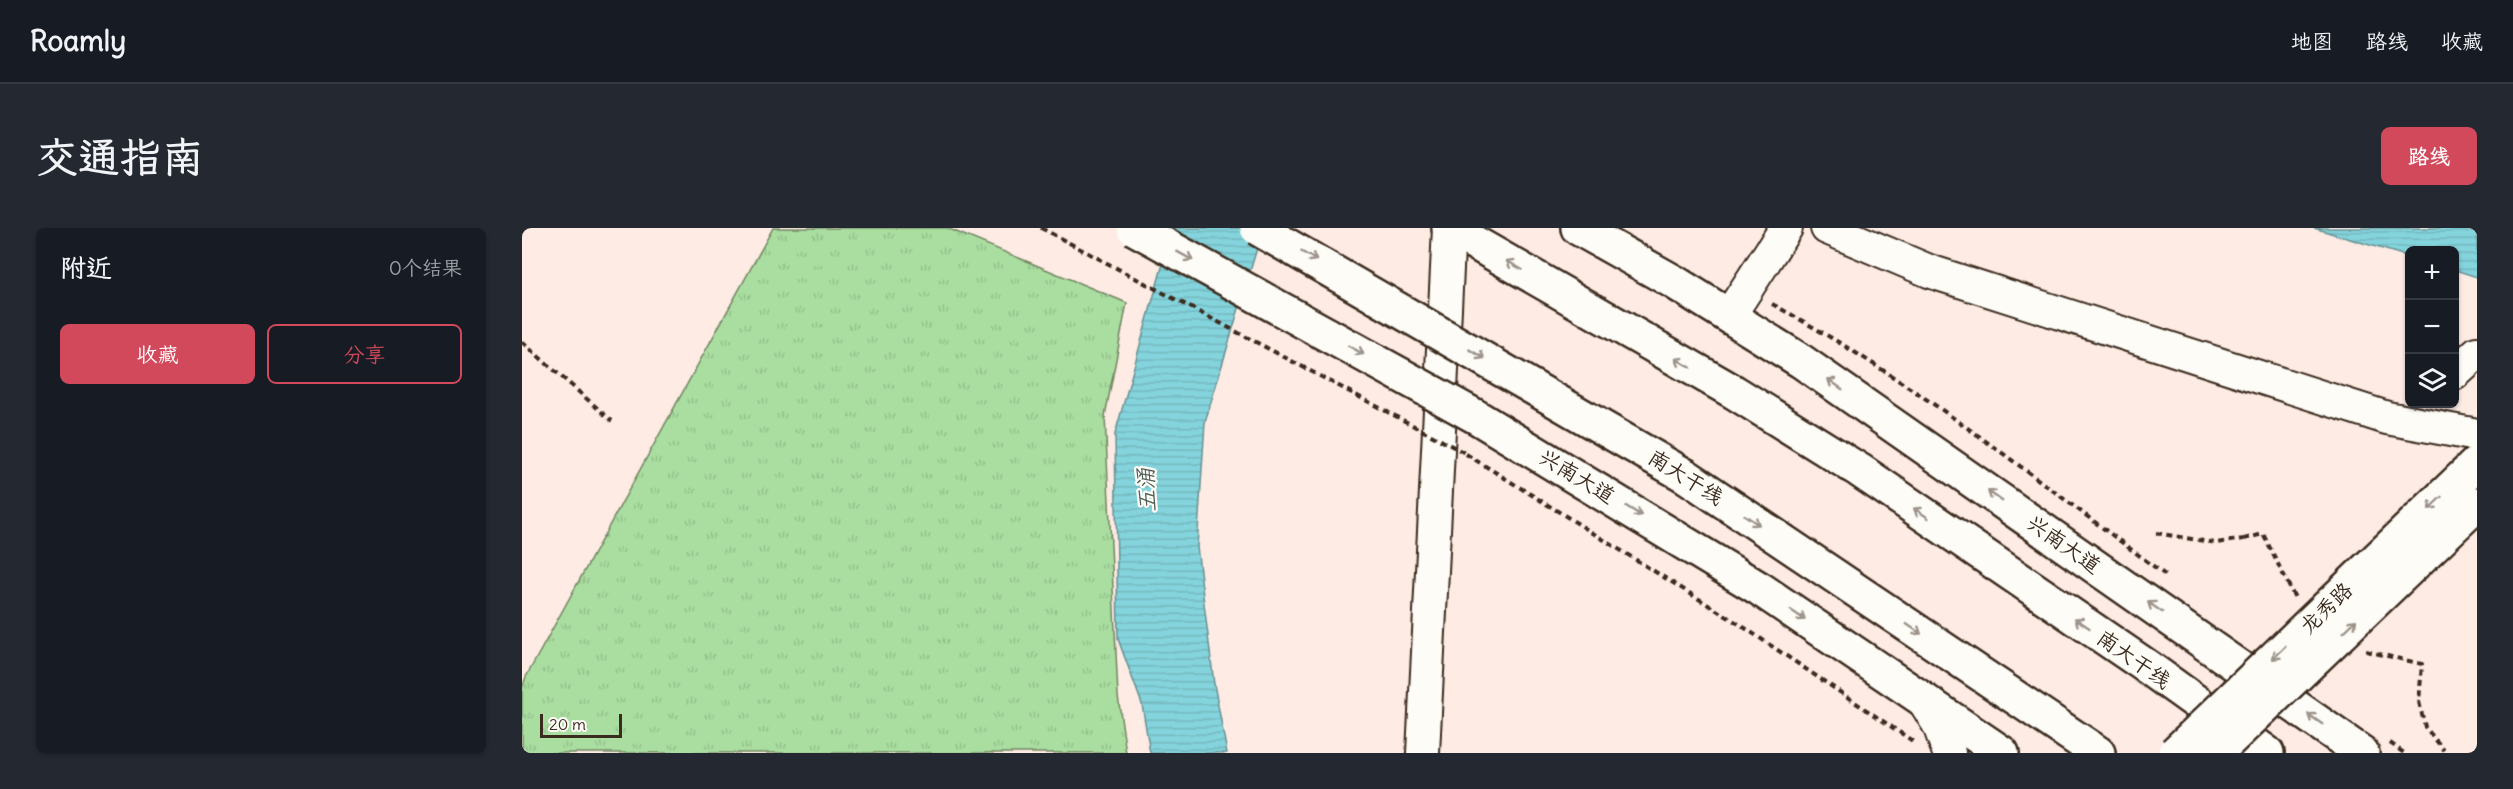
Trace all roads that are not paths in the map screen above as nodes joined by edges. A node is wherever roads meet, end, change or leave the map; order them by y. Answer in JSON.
{"nodes":[{"id":1,"x":1134,"y":228,"type":"edge"},
{"id":2,"x":1257,"y":228,"type":"edge"},
{"id":3,"x":1449,"y":228,"type":"edge"},
{"id":4,"x":1578,"y":228,"type":"edge"},
{"id":5,"x":1786,"y":228,"type":"edge"},
{"id":6,"x":1827,"y":228,"type":"edge"},
{"id":7,"x":1729,"y":316,"type":"junction"},
{"id":8,"x":2477,"y":353,"type":"edge"},
{"id":9,"x":2459,"y":369,"type":"edge"},
{"id":10,"x":2412,"y":412,"type":"edge"},
{"id":11,"x":2477,"y":435,"type":"edge"},
{"id":12,"x":2477,"y":463,"type":"edge"},
{"id":13,"x":2477,"y":504,"type":"edge"},
{"id":14,"x":1923,"y":699,"type":"junction"},
{"id":15,"x":1935,"y":750,"type":"edge"},
{"id":16,"x":1423,"y":753,"type":"edge"},
{"id":17,"x":2002,"y":753,"type":"edge"},
{"id":18,"x":2098,"y":753,"type":"edge"},
{"id":19,"x":2175,"y":753,"type":"edge"},
{"id":20,"x":2216,"y":753,"type":"edge"},
{"id":21,"x":2267,"y":753,"type":"edge"},
{"id":22,"x":2362,"y":753,"type":"edge"}],
"edges":[{"from":1,"to":14,"type":"main road","name":"兴南大道","one_way":true,"bridge":true},
{"from":2,"to":18,"type":"main road","name":"南大干线","one_way":true,"bridge":true},
{"from":3,"to":16,"type":"street"},
{"from":21,"to":3,"type":"main road","name":"南大干线","one_way":true},
{"from":4,"to":7,"type":"main road","name":"兴南大道"},
{"from":5,"to":7,"type":"street"},
{"from":6,"to":10,"type":"street"},
{"from":22,"to":7,"type":"main road","name":"兴南大道","one_way":true},
{"from":8,"to":9,"type":"street"},
{"from":10,"to":11,"type":"street"},
{"from":12,"to":19,"type":"main road","name":"龙秀路","one_way":true,"bridge":true},
{"from":20,"to":13,"type":"main road","name":"龙秀路","one_way":true,"bridge":true},
{"from":14,"to":15,"type":"street"},
{"from":14,"to":17,"type":"main road","name":"兴南大道"}]}
